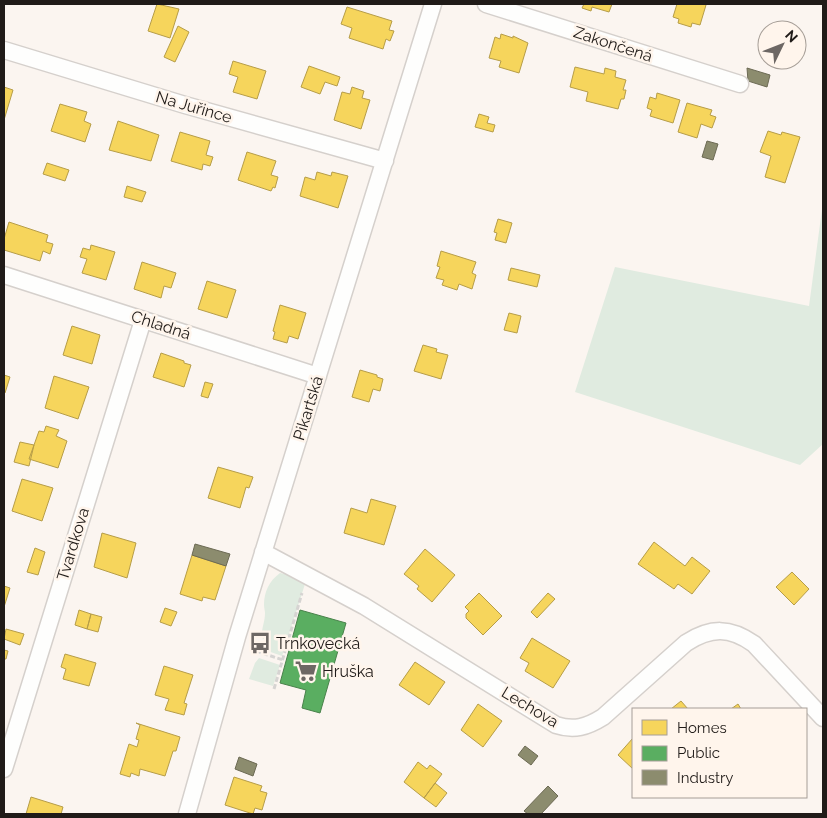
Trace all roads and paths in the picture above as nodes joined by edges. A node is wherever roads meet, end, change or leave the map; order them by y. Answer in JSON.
{"nodes":[{"id":1,"x":433,"y":4,"type":"edge"},
{"id":2,"x":486,"y":4,"type":"edge"},
{"id":3,"x":4,"y":50,"type":"edge"},
{"id":4,"x":740,"y":84,"type":"dead end"},
{"id":5,"x":385,"y":161,"type":"junction"},
{"id":6,"x":4,"y":275,"type":"edge"},
{"id":7,"x":143,"y":320,"type":"junction"},
{"id":8,"x":318,"y":376,"type":"junction"},
{"id":9,"x":263,"y":552,"type":"junction"},
{"id":10,"x":297,"y":611,"type":"dead end"},
{"id":11,"x":256,"y":651,"type":"dead end"},
{"id":12,"x":283,"y":660,"type":"junction"},
{"id":13,"x":274,"y":689,"type":"dead end"},
{"id":14,"x":823,"y":718,"type":"edge"},
{"id":15,"x":4,"y":769,"type":"edge"},
{"id":16,"x":186,"y":814,"type":"edge"}],
"edges":[{"from":1,"to":5,"type":"street","name":"Pikartská"},
{"from":2,"to":4,"type":"street","name":"Zakončená"},
{"from":3,"to":5,"type":"street","name":"Na Juřince"},
{"from":5,"to":8,"type":"street","name":"Pikartská"},
{"from":6,"to":7,"type":"street","name":"Chladná"},
{"from":7,"to":8,"type":"street","name":"Chladná"},
{"from":7,"to":15,"type":"street","name":"Tvardkova"},
{"from":8,"to":9,"type":"street","name":"Pikartská"},
{"from":9,"to":14,"type":"street","name":"Lechova"},
{"from":9,"to":16,"type":"street","name":"Pikartská"},
{"from":10,"to":12,"type":"path"},
{"from":11,"to":12,"type":"path"},
{"from":12,"to":13,"type":"path"}]}
